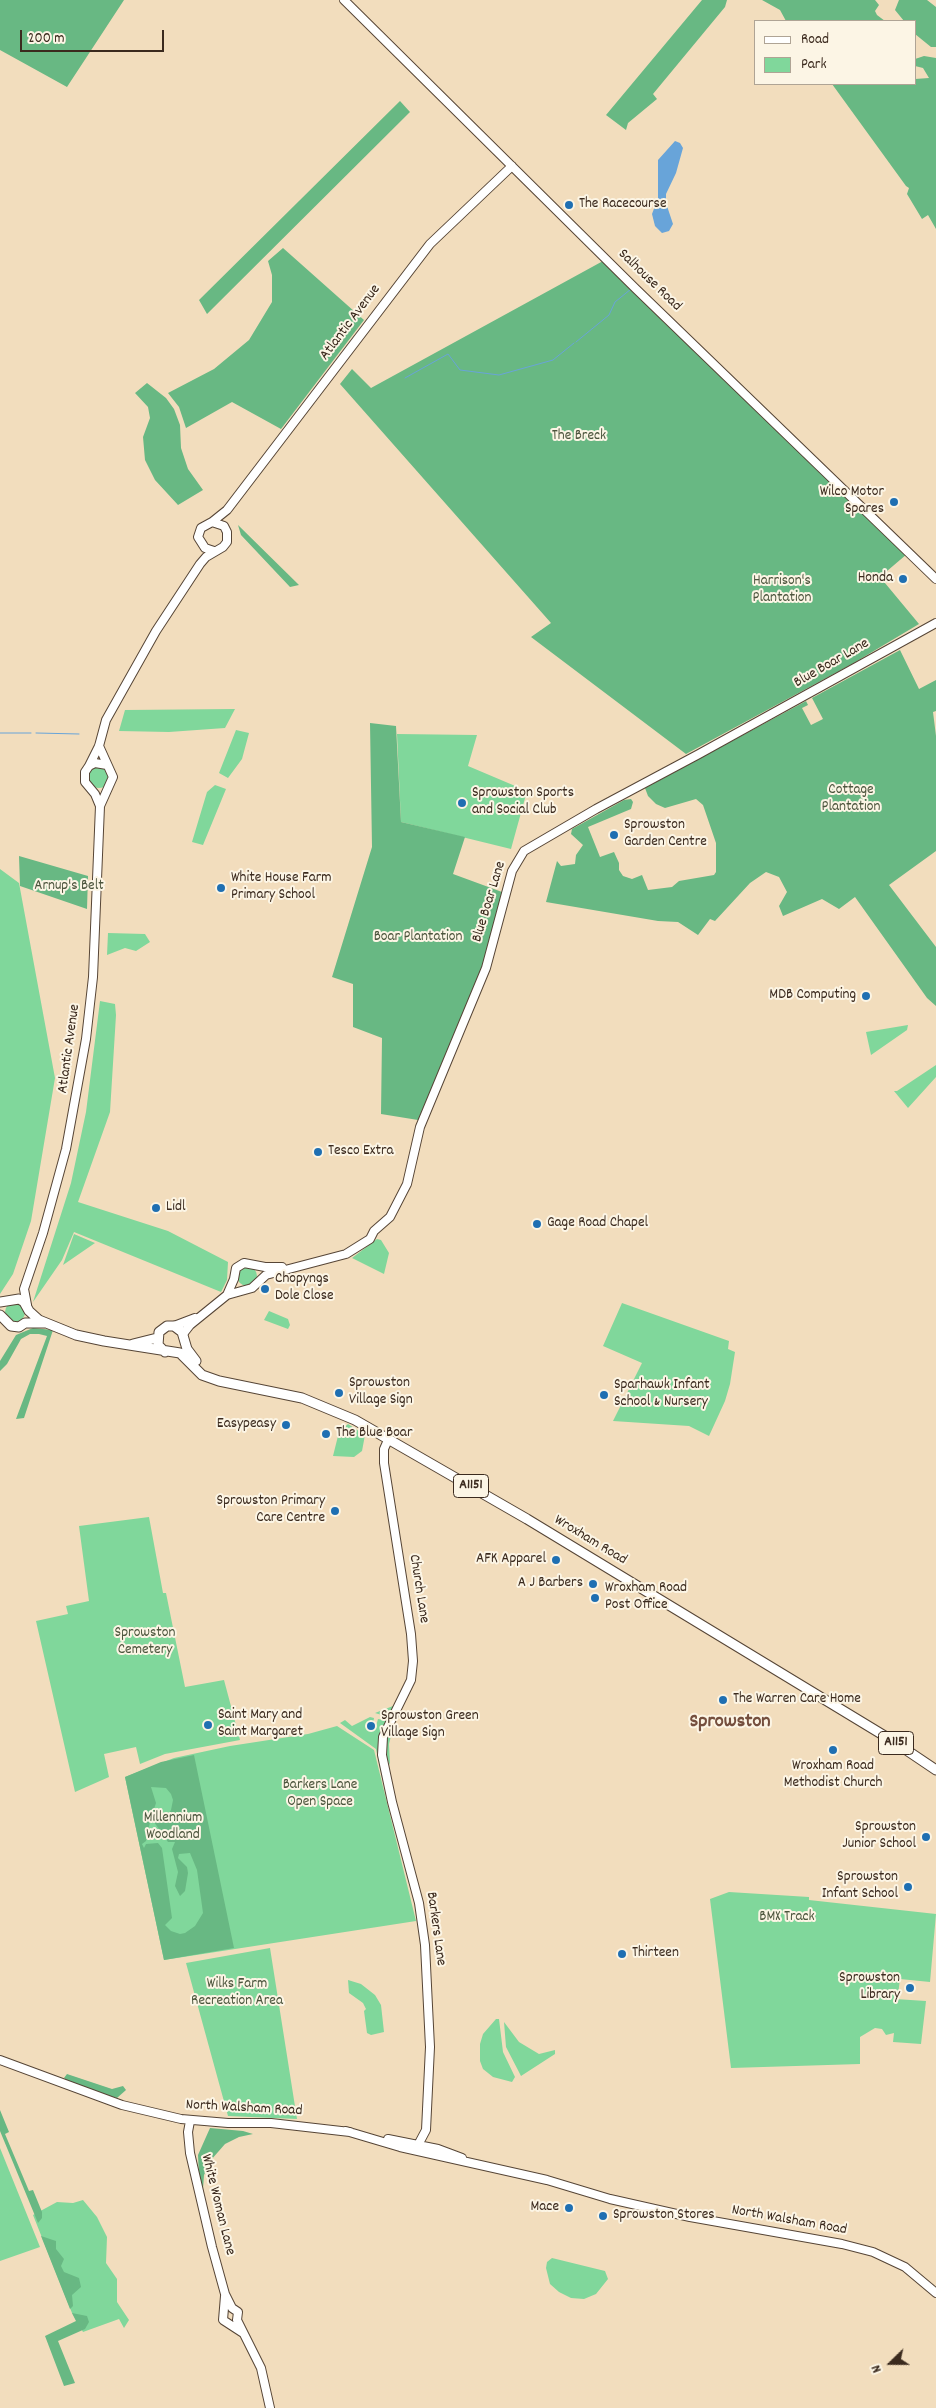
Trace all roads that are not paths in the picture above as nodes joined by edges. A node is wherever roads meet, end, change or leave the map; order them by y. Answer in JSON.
{"nodes":[{"id":1,"x":344,"y":0,"type":"edge"},
{"id":2,"x":512,"y":166,"type":"junction"},
{"id":3,"x":227,"y":510,"type":"junction"},
{"id":4,"x":212,"y":522,"type":"junction"},
{"id":5,"x":224,"y":526,"type":"junction"},
{"id":6,"x":202,"y":546,"type":"junction"},
{"id":7,"x":214,"y":551,"type":"junction"},
{"id":8,"x":200,"y":564,"type":"junction"},
{"id":9,"x":936,"y":579,"type":"edge"},
{"id":10,"x":936,"y":622,"type":"edge"},
{"id":11,"x":98,"y":746,"type":"junction"},
{"id":12,"x":89,"y":766,"type":"junction"},
{"id":13,"x":108,"y":766,"type":"junction"},
{"id":14,"x":107,"y":788,"type":"junction"},
{"id":15,"x":91,"y":789,"type":"junction"},
{"id":16,"x":100,"y":806,"type":"junction"},
{"id":17,"x":254,"y":1264,"type":"junction"},
{"id":18,"x":298,"y":1268,"type":"junction"},
{"id":19,"x":234,"y":1279,"type":"junction"},
{"id":20,"x":260,"y":1280,"type":"junction"},
{"id":21,"x":24,"y":1289,"type":"junction"},
{"id":22,"x":246,"y":1289,"type":"junction"},
{"id":23,"x":227,"y":1295,"type":"junction"},
{"id":24,"x":5,"y":1301,"type":"edge"},
{"id":25,"x":28,"y":1308,"type":"junction"},
{"id":26,"x":203,"y":1314,"type":"junction"},
{"id":27,"x":1,"y":1316,"type":"edge"},
{"id":28,"x":25,"y":1323,"type":"junction"},
{"id":29,"x":46,"y":1323,"type":"junction"},
{"id":30,"x":174,"y":1326,"type":"junction"},
{"id":31,"x":157,"y":1338,"type":"junction"},
{"id":32,"x":184,"y":1338,"type":"junction"},
{"id":33,"x":130,"y":1344,"type":"junction"},
{"id":34,"x":169,"y":1353,"type":"junction"},
{"id":35,"x":211,"y":1378,"type":"junction"},
{"id":36,"x":388,"y":1440,"type":"junction"},
{"id":37,"x":383,"y":1737,"type":"joint"},
{"id":38,"x":936,"y":1770,"type":"edge"},
{"id":39,"x":0,"y":2060,"type":"edge"},
{"id":40,"x":190,"y":2121,"type":"junction"},
{"id":41,"x":422,"y":2148,"type":"junction"},
{"id":42,"x":936,"y":2293,"type":"edge"},
{"id":43,"x":225,"y":2294,"type":"junction"},
{"id":44,"x":232,"y":2308,"type":"junction"},
{"id":45,"x":224,"y":2311,"type":"junction"},
{"id":46,"x":234,"y":2322,"type":"junction"},
{"id":47,"x":270,"y":2408,"type":"edge"}],
"edges":[{"from":1,"to":2,"type":"street","name":"Salhouse Road"},
{"from":2,"to":3,"type":"street","name":"Atlantic Avenue"},
{"from":2,"to":9,"type":"street","name":"Salhouse Road"},
{"from":3,"to":4,"type":"street","name":"Atlantic Avenue"},
{"from":3,"to":5,"type":"street","name":"Atlantic Avenue"},
{"from":4,"to":5,"type":"street"},
{"from":4,"to":6,"type":"street","name":"Atlantic Avenue"},
{"from":5,"to":7,"type":"street","name":"Atlantic Avenue"},
{"from":6,"to":7,"type":"street"},
{"from":6,"to":8,"type":"street","name":"Atlantic Avenue"},
{"from":7,"to":8,"type":"street","name":"Atlantic Avenue"},
{"from":8,"to":11,"type":"street","name":"Atlantic Avenue"},
{"from":10,"to":18,"type":"street","name":"Blue Boar Lane"},
{"from":11,"to":12,"type":"street","name":"Atlantic Avenue"},
{"from":11,"to":13,"type":"street","name":"Atlantic Avenue"},
{"from":12,"to":13,"type":"street"},
{"from":12,"to":15,"type":"street","name":"Atlantic Avenue"},
{"from":13,"to":14,"type":"street","name":"Atlantic Avenue"},
{"from":14,"to":15,"type":"street"},
{"from":14,"to":16,"type":"street","name":"Atlantic Avenue"},
{"from":15,"to":16,"type":"street","name":"Atlantic Avenue"},
{"from":16,"to":21,"type":"street","name":"Atlantic Avenue"},
{"from":17,"to":18,"type":"street","name":"Blue Boar Lane"},
{"from":17,"to":19,"type":"street","name":"Blue Boar Lane"},
{"from":17,"to":20,"type":"street"},
{"from":18,"to":20,"type":"street","name":"Blue Boar Lane"},
{"from":19,"to":22,"type":"street"},
{"from":19,"to":23,"type":"street","name":"Blue Boar Lane"},
{"from":20,"to":22,"type":"street","name":"Blue Boar Lane"},
{"from":21,"to":24,"type":"street"},
{"from":21,"to":25,"type":"street","name":"Atlantic Avenue"},
{"from":22,"to":23,"type":"street","name":"Blue Boar Lane"},
{"from":23,"to":26,"type":"street","name":"Blue Boar Lane"},
{"from":24,"to":25,"type":"main road","name":"Wroxham Road","number":"A1151"},
{"from":24,"to":27,"type":"main road","name":"Wroxham Road","number":"A1151"},
{"from":25,"to":28,"type":"main road"},
{"from":25,"to":29,"type":"main road","name":"Wroxham Road","number":"A1151"},
{"from":26,"to":30,"type":"street","name":"Blue Boar Lane"},
{"from":26,"to":32,"type":"street","name":"Blue Boar Lane"},
{"from":27,"to":28,"type":"main road","name":"Wroxham Road","number":"A1151"},
{"from":28,"to":29,"type":"main road","name":"Wroxham Road","number":"A1151"},
{"from":29,"to":33,"type":"main road","name":"Wroxham Road","number":"A1151"},
{"from":30,"to":31,"type":"main road","name":"Wroxham Road","number":"A1151"},
{"from":30,"to":32,"type":"main road"},
{"from":31,"to":33,"type":"main road","name":"Wroxham Road","number":"A1151"},
{"from":31,"to":34,"type":"main road","name":"Wroxham Road","number":"A1151"},
{"from":32,"to":34,"type":"main road"},
{"from":32,"to":35,"type":"main road"},
{"from":33,"to":34,"type":"main road","name":"Wroxham Road","number":"A1151"},
{"from":34,"to":35,"type":"main road","name":"Wroxham Road","number":"A1151"},
{"from":35,"to":36,"type":"main road","name":"Wroxham Road","number":"A1151"},
{"from":36,"to":37,"type":"street","name":"Church Lane"},
{"from":36,"to":38,"type":"main road","name":"Wroxham Road","number":"A1151"},
{"from":37,"to":41,"type":"street","name":"Barkers Lane"},
{"from":39,"to":40,"type":"street","name":"North Walsham Road"},
{"from":40,"to":41,"type":"street","name":"North Walsham Road"},
{"from":40,"to":43,"type":"street","name":"White Woman Lane"},
{"from":41,"to":42,"type":"street","name":"North Walsham Road"},
{"from":43,"to":44,"type":"street","name":"White Woman Lane"},
{"from":43,"to":45,"type":"street","name":"White Woman Lane"},
{"from":44,"to":45,"type":"street"},
{"from":44,"to":46,"type":"street","name":"White Woman Lane"},
{"from":45,"to":46,"type":"street","name":"White Woman Lane"},
{"from":46,"to":47,"type":"street","name":"White Woman Lane"}]}
